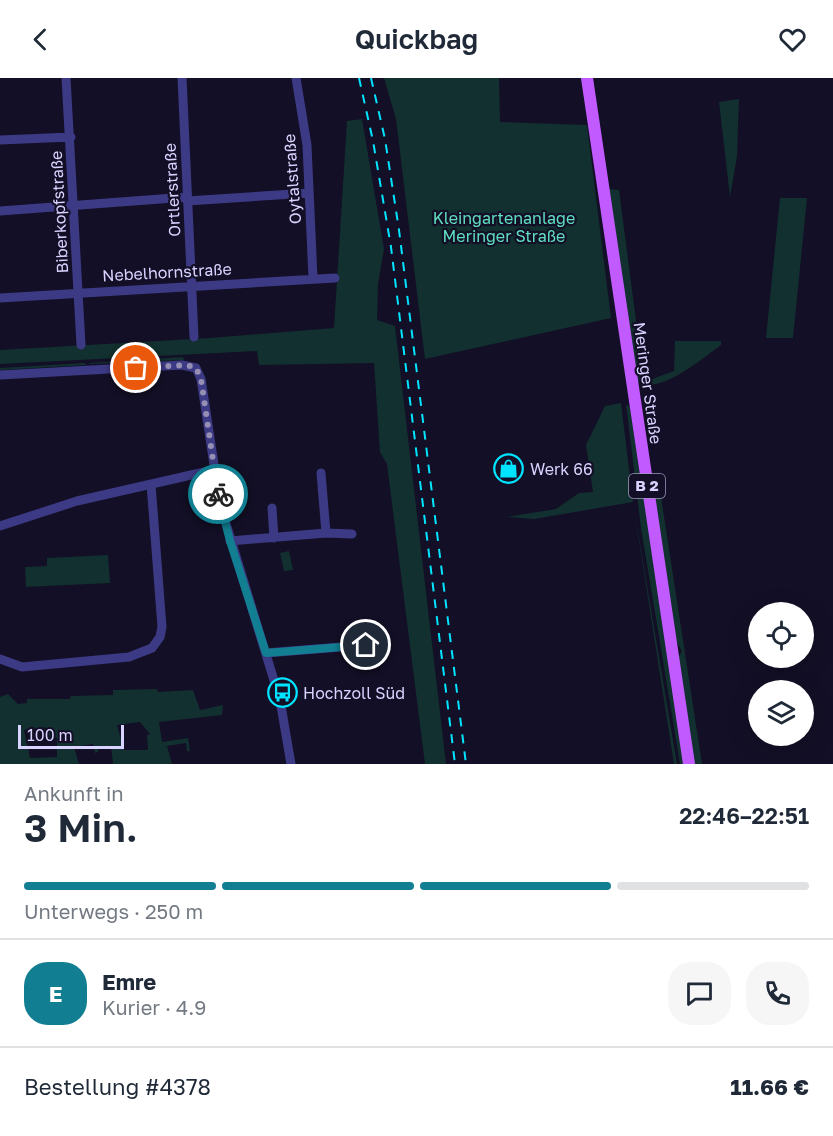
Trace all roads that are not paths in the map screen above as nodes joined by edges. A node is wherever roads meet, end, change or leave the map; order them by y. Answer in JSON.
{"nodes":[{"id":1,"x":66,"y":78,"type":"edge"},
{"id":2,"x":182,"y":78,"type":"edge"},
{"id":3,"x":296,"y":78,"type":"edge"},
{"id":4,"x":587,"y":78,"type":"edge"},
{"id":5,"x":71,"y":137,"type":"junction"},
{"id":6,"x":0,"y":140,"type":"edge"},
{"id":7,"x":309,"y":193,"type":"junction"},
{"id":8,"x":187,"y":199,"type":"junction"},
{"id":9,"x":74,"y":207,"type":"junction"},
{"id":10,"x":0,"y":211,"type":"edge"},
{"id":11,"x":313,"y":278,"type":"junction"},
{"id":12,"x":335,"y":278,"type":"dead end"},
{"id":13,"x":193,"y":285,"type":"junction"},
{"id":14,"x":78,"y":292,"type":"junction"},
{"id":15,"x":0,"y":298,"type":"edge"},
{"id":16,"x":194,"y":337,"type":"dead end"},
{"id":17,"x":81,"y":345,"type":"dead end"},
{"id":18,"x":0,"y":375,"type":"edge"},
{"id":19,"x":213,"y":470,"type":"junction"},
{"id":20,"x":321,"y":472,"type":"dead end"},
{"id":21,"x":151,"y":484,"type":"junction"},
{"id":22,"x":272,"y":508,"type":"dead end"},
{"id":23,"x":0,"y":526,"type":"edge"},
{"id":24,"x":326,"y":533,"type":"junction"},
{"id":25,"x":352,"y":534,"type":"dead end"},
{"id":26,"x":274,"y":538,"type":"junction"},
{"id":27,"x":230,"y":541,"type":"junction"},
{"id":28,"x":366,"y":645,"type":"dead end"},
{"id":29,"x":266,"y":653,"type":"junction"},
{"id":30,"x":0,"y":659,"type":"edge"},
{"id":31,"x":291,"y":764,"type":"edge"},
{"id":32,"x":688,"y":764,"type":"edge"}],
"edges":[{"from":1,"to":5,"type":"street","name":"Biberkopfstraße"},
{"from":2,"to":8,"type":"street","name":"Ortlerstraße"},
{"from":3,"to":7,"type":"street","name":"Oytalstraße"},
{"from":4,"to":32,"type":"main road","name":"Meringer Straße","number":"B 2"},
{"from":5,"to":6,"type":"street"},
{"from":5,"to":9,"type":"street","name":"Biberkopfstraße"},
{"from":7,"to":8,"type":"street"},
{"from":7,"to":11,"type":"street","name":"Oytalstraße"},
{"from":8,"to":9,"type":"street"},
{"from":8,"to":13,"type":"street","name":"Ortlerstraße"},
{"from":9,"to":10,"type":"street"},
{"from":9,"to":14,"type":"street","name":"Biberkopfstraße"},
{"from":11,"to":12,"type":"street","name":"Nebelhornstraße"},
{"from":11,"to":13,"type":"street","name":"Nebelhornstraße"},
{"from":13,"to":14,"type":"street","name":"Nebelhornstraße"},
{"from":13,"to":16,"type":"street","name":"Ortlerstraße"},
{"from":14,"to":15,"type":"street","name":"Nebelhornstraße"},
{"from":14,"to":17,"type":"street","name":"Biberkopfstraße"},
{"from":18,"to":19,"type":"street"},
{"from":19,"to":21,"type":"street"},
{"from":19,"to":27,"type":"street"},
{"from":20,"to":24,"type":"street"},
{"from":21,"to":23,"type":"street"},
{"from":21,"to":30,"type":"street"},
{"from":22,"to":26,"type":"street"},
{"from":24,"to":25,"type":"street"},
{"from":24,"to":26,"type":"street"},
{"from":26,"to":27,"type":"street"},
{"from":27,"to":29,"type":"street"},
{"from":28,"to":29,"type":"street"},
{"from":29,"to":31,"type":"street"}]}
